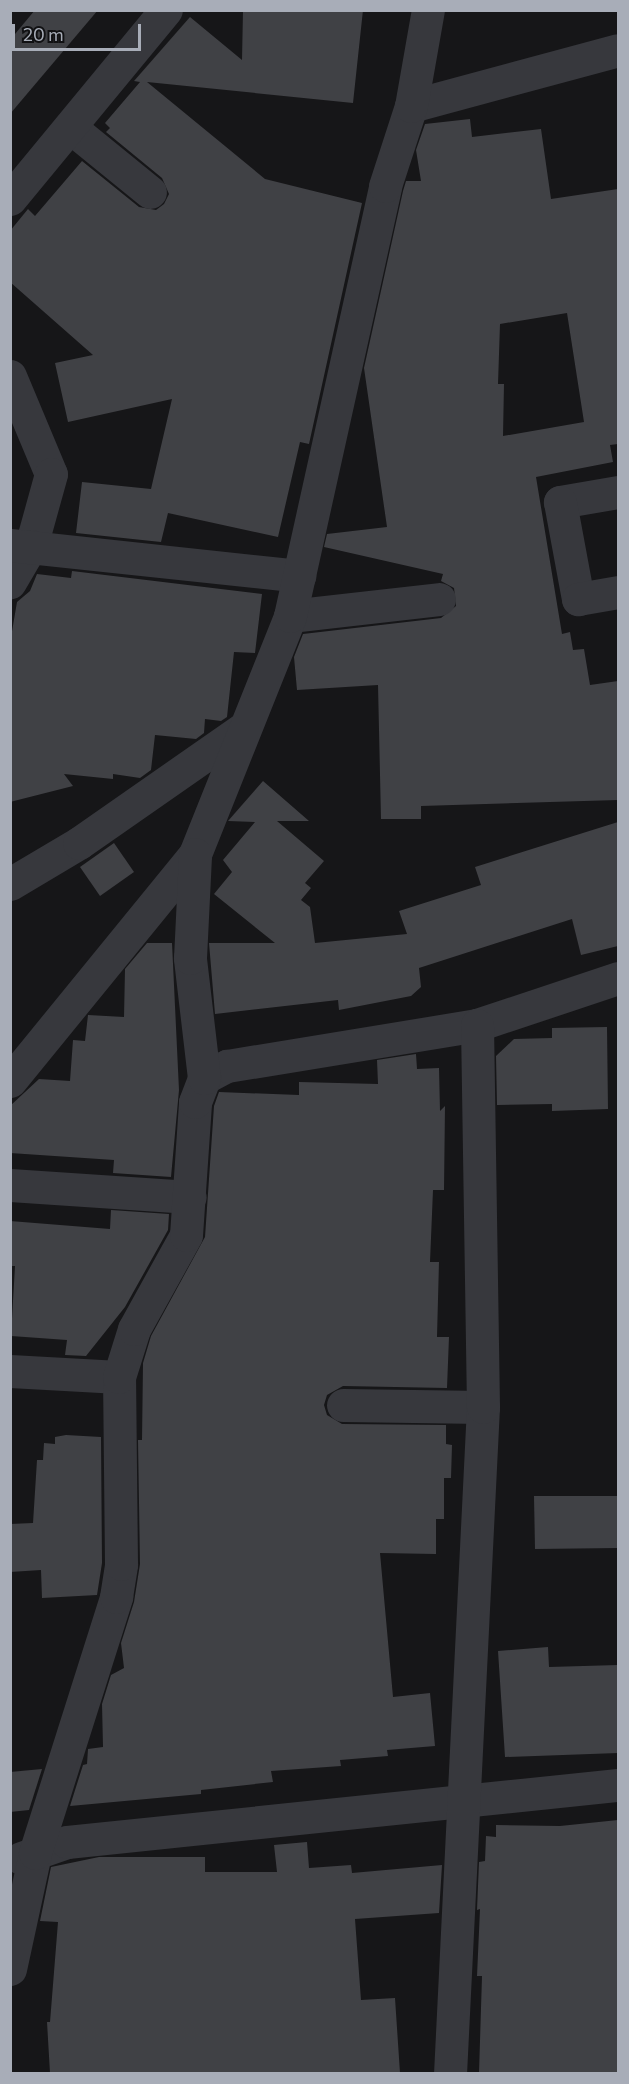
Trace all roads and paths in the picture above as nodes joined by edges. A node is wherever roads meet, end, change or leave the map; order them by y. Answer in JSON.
{"nodes":[{"id":1,"x":166,"y":10,"type":"edge"},
{"id":2,"x":428,"y":10,"type":"edge"},
{"id":3,"x":618,"y":51,"type":"edge"},
{"id":4,"x":411,"y":106,"type":"junction"},
{"id":5,"x":70,"y":127,"type":"junction"},
{"id":6,"x":150,"y":192,"type":"dead end"},
{"id":7,"x":10,"y":199,"type":"edge"},
{"id":8,"x":10,"y":376,"type":"edge"},
{"id":9,"x":618,"y":492,"type":"edge"},
{"id":10,"x":21,"y":545,"type":"edge"},
{"id":11,"x":300,"y":576,"type":"junction"},
{"id":12,"x":10,"y":582,"type":"edge"},
{"id":13,"x":618,"y":592,"type":"edge"},
{"id":14,"x":439,"y":599,"type":"dead end"},
{"id":15,"x":290,"y":616,"type":"junction"},
{"id":16,"x":244,"y":728,"type":"junction"},
{"id":17,"x":195,"y":854,"type":"junction"},
{"id":18,"x":10,"y":884,"type":"edge"},
{"id":19,"x":618,"y":978,"type":"edge"},
{"id":20,"x":477,"y":1024,"type":"junction"},
{"id":21,"x":204,"y":1078,"type":"junction"},
{"id":22,"x":10,"y":1081,"type":"edge"},
{"id":23,"x":10,"y":1185,"type":"edge"},
{"id":24,"x":190,"y":1197,"type":"junction"},
{"id":25,"x":10,"y":1371,"type":"edge"},
{"id":26,"x":118,"y":1377,"type":"junction"},
{"id":27,"x":343,"y":1405,"type":"dead end"},
{"id":28,"x":483,"y":1407,"type":"junction"},
{"id":29,"x":618,"y":1785,"type":"edge"},
{"id":30,"x":464,"y":1800,"type":"junction"},
{"id":31,"x":23,"y":1857,"type":"edge"},
{"id":32,"x":10,"y":1969,"type":"edge"},
{"id":33,"x":450,"y":2073,"type":"edge"}],
"edges":[{"from":1,"to":5,"type":"street"},
{"from":2,"to":4,"type":"street"},
{"from":3,"to":4,"type":"street"},
{"from":4,"to":11,"type":"street"},
{"from":5,"to":6,"type":"street"},
{"from":5,"to":7,"type":"street"},
{"from":8,"to":10,"type":"street"},
{"from":9,"to":13,"type":"street"},
{"from":10,"to":11,"type":"street"},
{"from":10,"to":12,"type":"street"},
{"from":11,"to":15,"type":"street"},
{"from":14,"to":15,"type":"street"},
{"from":15,"to":16,"type":"street"},
{"from":16,"to":17,"type":"street"},
{"from":16,"to":18,"type":"street"},
{"from":17,"to":21,"type":"street"},
{"from":17,"to":22,"type":"street"},
{"from":19,"to":20,"type":"street"},
{"from":20,"to":21,"type":"street"},
{"from":20,"to":28,"type":"street"},
{"from":21,"to":24,"type":"street"},
{"from":23,"to":24,"type":"street"},
{"from":24,"to":26,"type":"street"},
{"from":25,"to":26,"type":"street"},
{"from":26,"to":31,"type":"street"},
{"from":27,"to":28,"type":"street"},
{"from":28,"to":30,"type":"street"},
{"from":29,"to":30,"type":"street"},
{"from":30,"to":31,"type":"street"},
{"from":30,"to":33,"type":"street"},
{"from":31,"to":32,"type":"street"}]}
